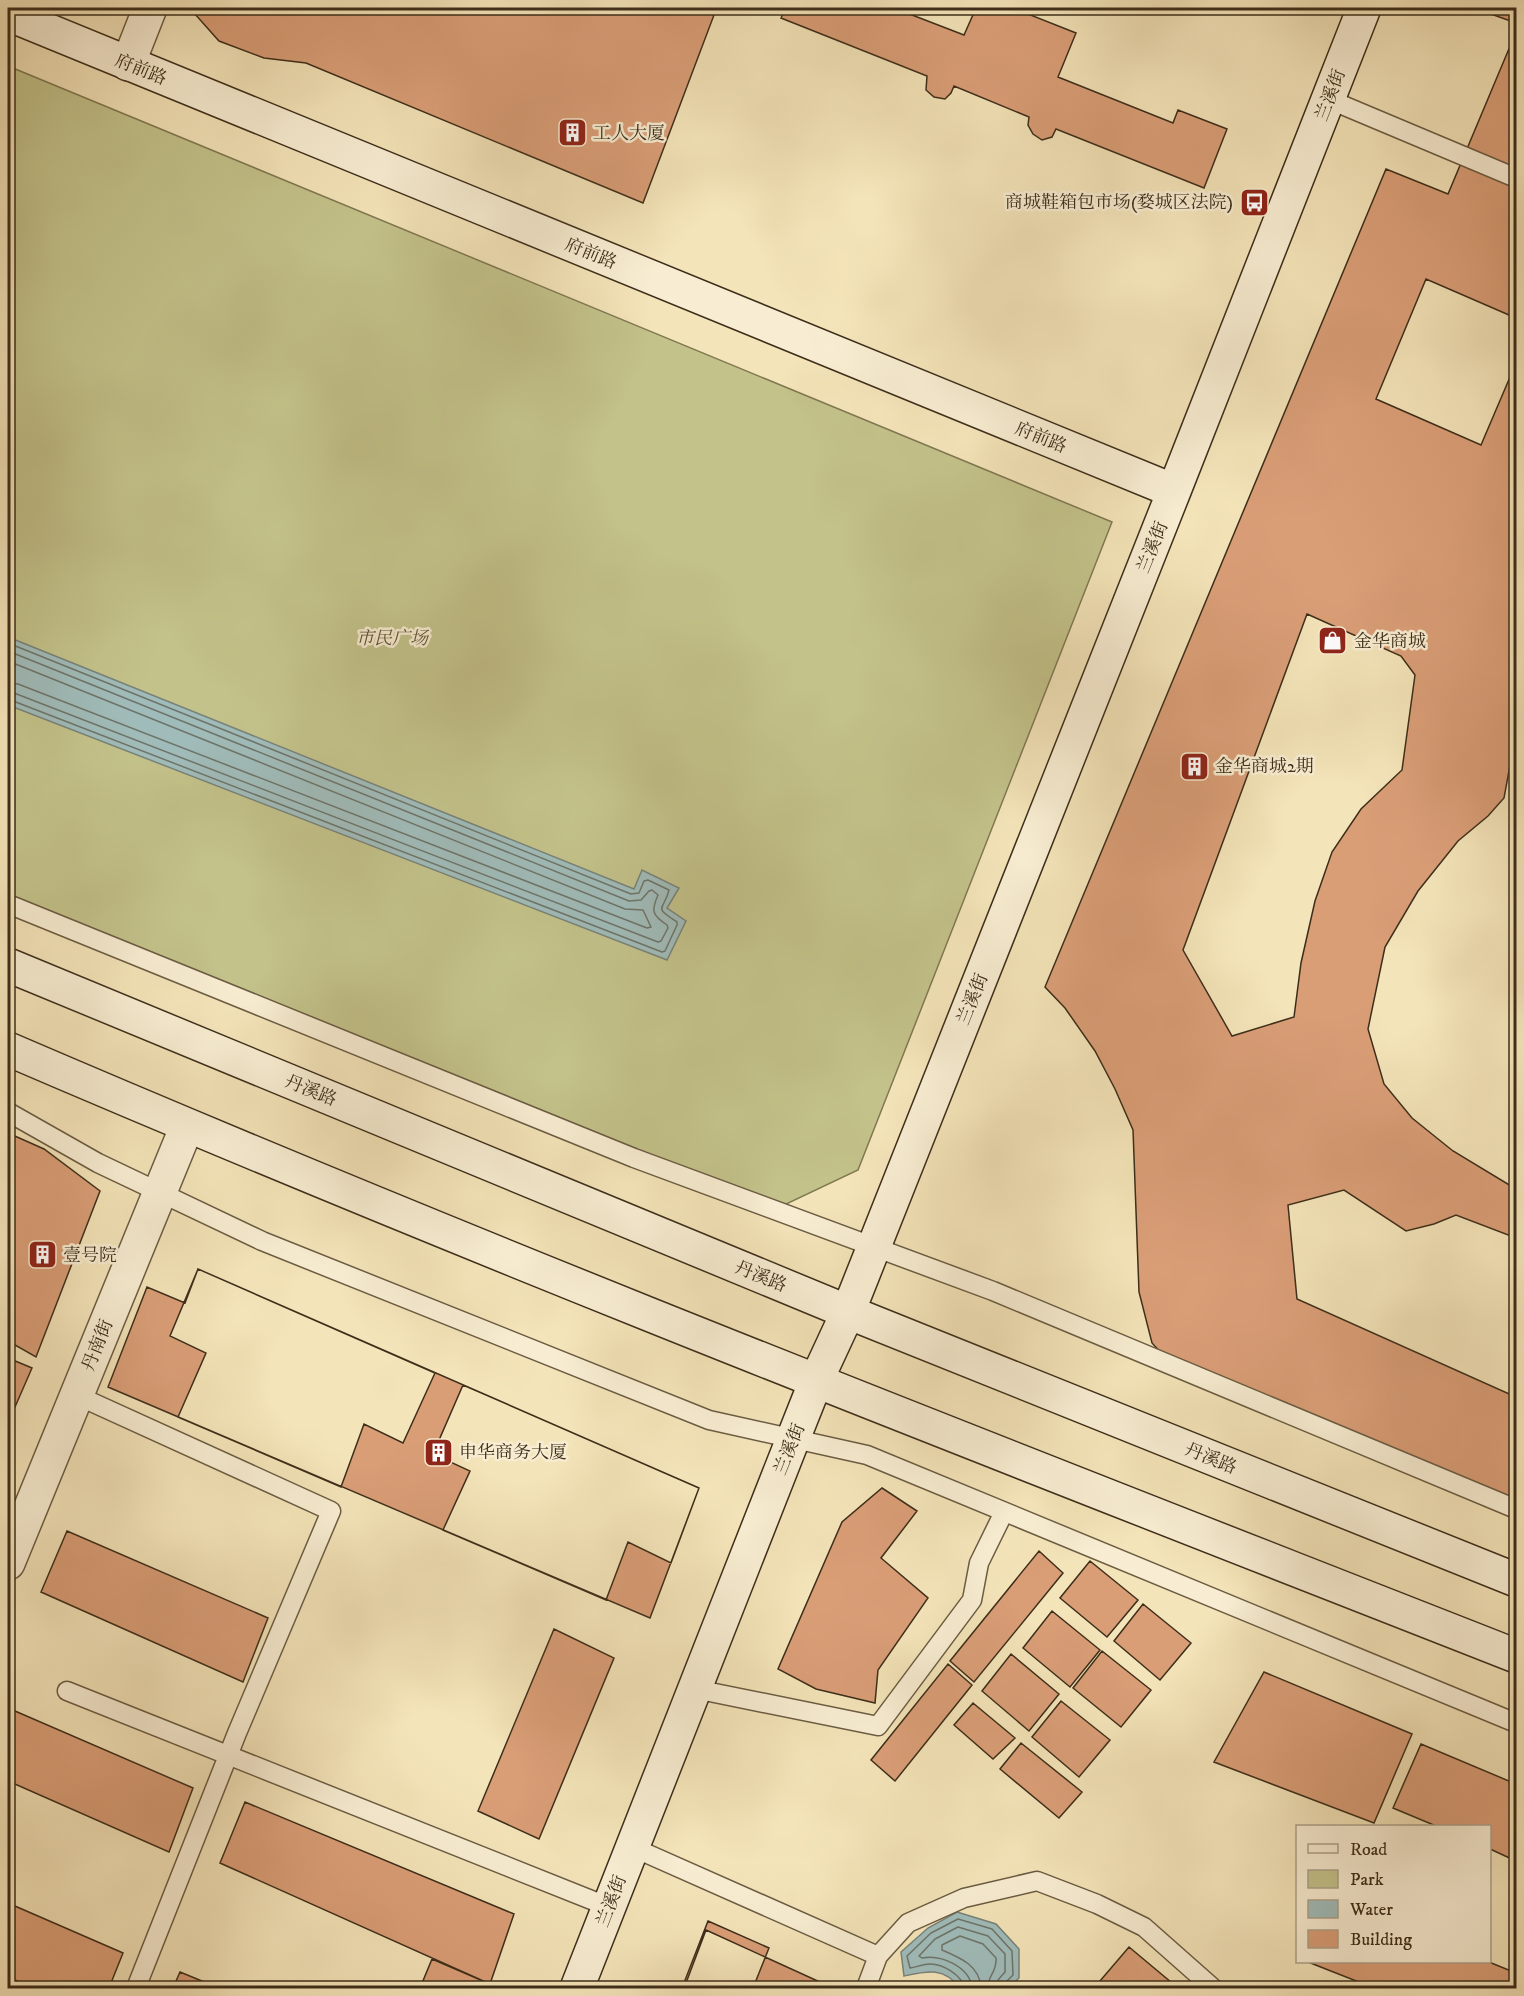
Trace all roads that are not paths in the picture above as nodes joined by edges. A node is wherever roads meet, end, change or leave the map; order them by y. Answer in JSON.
{"nodes":[{"id":1,"x":150,"y":8,"type":"edge"},
{"id":2,"x":1364,"y":8,"type":"edge"},
{"id":3,"x":8,"y":14,"type":"edge"},
{"id":4,"x":128,"y":64,"type":"junction"},
{"id":5,"x":1328,"y":99,"type":"junction"},
{"id":6,"x":1516,"y":178,"type":"edge"},
{"id":7,"x":1174,"y":491,"type":"junction"},
{"id":8,"x":8,"y":904,"type":"edge"},
{"id":9,"x":8,"y":965,"type":"edge"},
{"id":10,"x":8,"y":1049,"type":"edge"},
{"id":11,"x":8,"y":1112,"type":"edge"},
{"id":12,"x":187,"y":1126,"type":"junction"},
{"id":13,"x":159,"y":1192,"type":"junction"},
{"id":14,"x":874,"y":1247,"type":"junction"},
{"id":15,"x":848,"y":1312,"type":"junction"},
{"id":16,"x":816,"y":1382,"type":"junction"},
{"id":17,"x":76,"y":1395,"type":"junction"},
{"id":18,"x":793,"y":1439,"type":"junction"},
{"id":19,"x":1516,"y":1509,"type":"edge"},
{"id":20,"x":1004,"y":1512,"type":"junction"},
{"id":21,"x":10,"y":1550,"type":"edge"},
{"id":22,"x":1516,"y":1580,"type":"edge"},
{"id":23,"x":1516,"y":1656,"type":"edge"},
{"id":24,"x":695,"y":1689,"type":"junction"},
{"id":25,"x":67,"y":1691,"type":"dead end"},
{"id":26,"x":1516,"y":1723,"type":"edge"},
{"id":27,"x":228,"y":1756,"type":"junction"},
{"id":28,"x":632,"y":1847,"type":"junction"},
{"id":29,"x":609,"y":1907,"type":"junction"},
{"id":30,"x":878,"y":1956,"type":"junction"},
{"id":31,"x":136,"y":1989,"type":"edge"},
{"id":32,"x":577,"y":1989,"type":"edge"},
{"id":33,"x":866,"y":1989,"type":"edge"},
{"id":34,"x":1213,"y":1989,"type":"edge"}],
"edges":[{"from":1,"to":4,"type":"street"},
{"from":2,"to":5,"type":"street","name":"兰溪街"},
{"from":3,"to":4,"type":"street","name":"府前路"},
{"from":4,"to":7,"type":"street","name":"府前路"},
{"from":5,"to":6,"type":"lane"},
{"from":5,"to":7,"type":"street","name":"兰溪街"},
{"from":7,"to":14,"type":"street","name":"兰溪街"},
{"from":8,"to":14,"type":"lane"},
{"from":9,"to":15,"type":"street","name":"丹溪路"},
{"from":10,"to":12,"type":"street"},
{"from":11,"to":13,"type":"lane"},
{"from":12,"to":13,"type":"street","name":"丹南街"},
{"from":12,"to":16,"type":"street"},
{"from":13,"to":17,"type":"street","name":"丹南街"},
{"from":13,"to":18,"type":"lane"},
{"from":14,"to":15,"type":"street","name":"兰溪街"},
{"from":14,"to":19,"type":"lane"},
{"from":15,"to":16,"type":"street","name":"兰溪街"},
{"from":15,"to":22,"type":"street","name":"丹溪路"},
{"from":16,"to":18,"type":"street","name":"兰溪街"},
{"from":16,"to":23,"type":"street"},
{"from":17,"to":21,"type":"street","name":"丹南街"},
{"from":17,"to":27,"type":"lane"},
{"from":18,"to":20,"type":"lane"},
{"from":18,"to":24,"type":"street","name":"兰溪街"},
{"from":20,"to":24,"type":"lane"},
{"from":20,"to":26,"type":"lane"},
{"from":24,"to":28,"type":"street","name":"兰溪街"},
{"from":25,"to":27,"type":"lane"},
{"from":27,"to":29,"type":"lane"},
{"from":27,"to":31,"type":"lane"},
{"from":28,"to":29,"type":"street","name":"兰溪街"},
{"from":28,"to":30,"type":"lane"},
{"from":29,"to":32,"type":"street","name":"兰溪街"},
{"from":30,"to":33,"type":"lane"},
{"from":30,"to":34,"type":"lane"}]}
